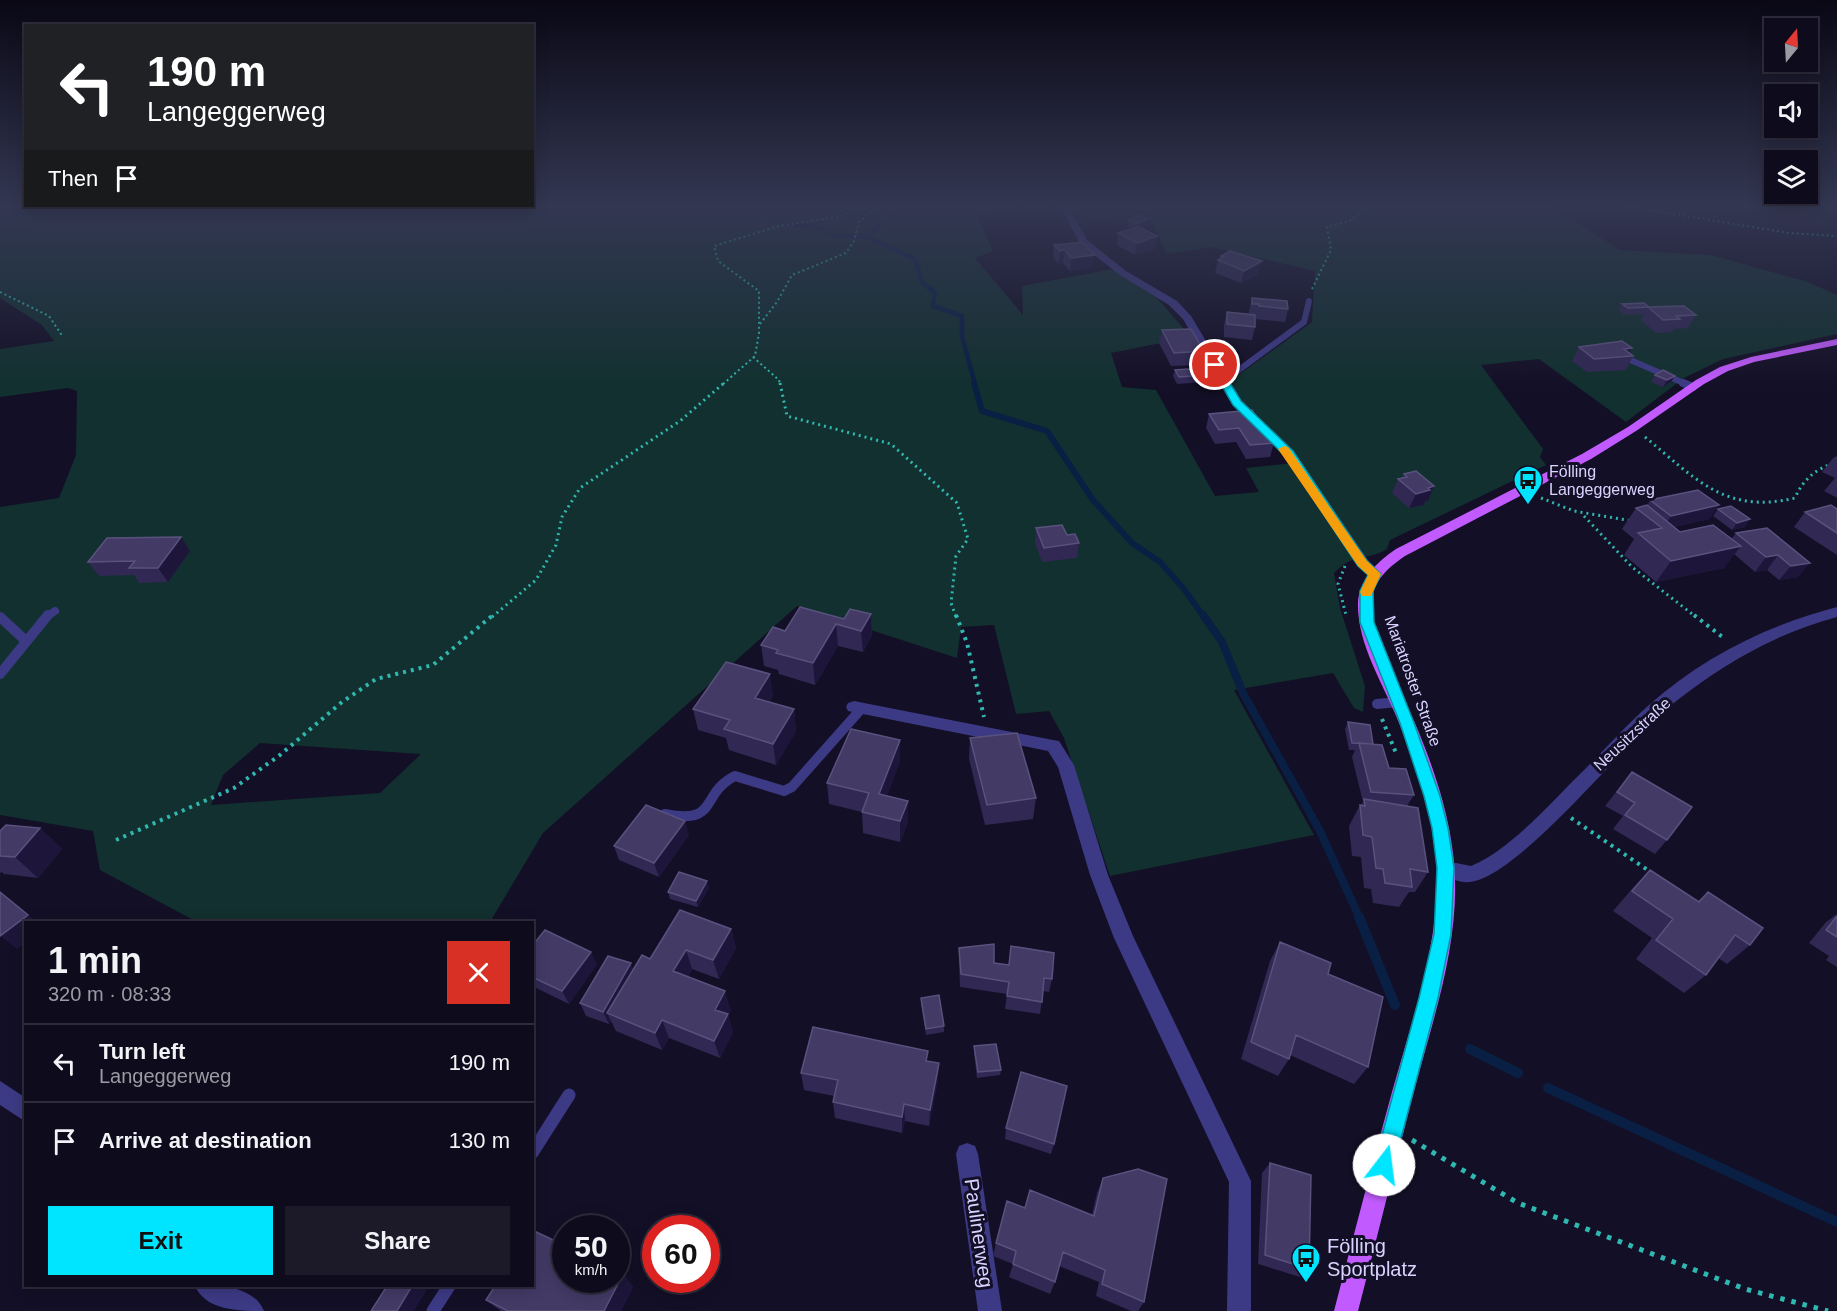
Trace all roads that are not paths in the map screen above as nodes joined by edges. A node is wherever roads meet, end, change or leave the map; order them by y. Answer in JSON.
{"nodes":[{"id":1,"x":1114,"y":266,"type":"edge"},
{"id":2,"x":1308,"y":301,"type":"road end"},
{"id":3,"x":1837,"y":342,"type":"edge"},
{"id":4,"x":1628,"y":359,"type":"edge"},
{"id":5,"x":1224,"y":381,"type":"junction"},
{"id":6,"x":1693,"y":387,"type":"junction"},
{"id":7,"x":1375,"y":574,"type":"junction"},
{"id":8,"x":55,"y":611,"type":"dead end"},
{"id":9,"x":1837,"y":612,"type":"edge"},
{"id":10,"x":0,"y":617,"type":"edge"},
{"id":11,"x":27,"y":641,"type":"junction"},
{"id":12,"x":0,"y":674,"type":"edge"},
{"id":13,"x":1398,"y":702,"type":"junction"},
{"id":14,"x":1377,"y":704,"type":"dead end"},
{"id":15,"x":858,"y":707,"type":"joint"},
{"id":16,"x":660,"y":812,"type":"edge"},
{"id":17,"x":1446,"y":868,"type":"junction"},
{"id":18,"x":0,"y":1092,"type":"edge"},
{"id":19,"x":570,"y":1095,"type":"dead end"},
{"id":20,"x":24,"y":1110,"type":"edge"},
{"id":21,"x":534,"y":1150,"type":"edge"},
{"id":22,"x":967,"y":1154,"type":"dead end"},
{"id":23,"x":209,"y":1287,"type":"edge"},
{"id":24,"x":448,"y":1287,"type":"edge"},
{"id":25,"x":252,"y":1311,"type":"edge"},
{"id":26,"x":433,"y":1311,"type":"edge"},
{"id":27,"x":990,"y":1311,"type":"edge"},
{"id":28,"x":1239,"y":1311,"type":"edge"},
{"id":29,"x":1346,"y":1311,"type":"edge"}],
"edges":[{"from":1,"to":5,"type":"street"},
{"from":2,"to":5,"type":"lane"},
{"from":3,"to":6,"type":"main road"},
{"from":4,"to":6,"type":"lane"},
{"from":5,"to":7,"type":"street"},
{"from":6,"to":7,"type":"main road"},
{"from":7,"to":13,"type":"main road","name":"Mariatroster Straße"},
{"from":8,"to":11,"type":"lane"},
{"from":9,"to":17,"type":"street","name":"Neusitzstraße"},
{"from":10,"to":11,"type":"lane"},
{"from":11,"to":12,"type":"lane"},
{"from":13,"to":14,"type":"lane"},
{"from":13,"to":17,"type":"main road","name":"Mariatroster Straße"},
{"from":15,"to":16,"type":"lane"},
{"from":15,"to":28,"type":"street"},
{"from":17,"to":29,"type":"main road","name":"Mariatroster Straße"},
{"from":18,"to":20,"type":"street"},
{"from":19,"to":21,"type":"lane"},
{"from":22,"to":27,"type":"street","name":"Paulinerweg"},
{"from":23,"to":25,"type":"street"},
{"from":24,"to":26,"type":"lane"}]}
